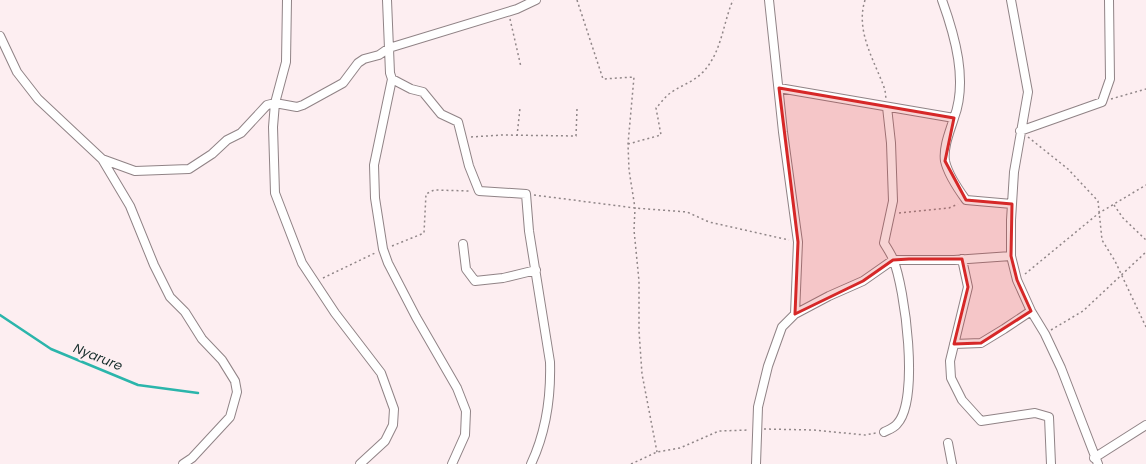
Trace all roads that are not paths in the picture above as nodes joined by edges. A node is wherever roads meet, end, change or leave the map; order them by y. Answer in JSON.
{"nodes":[{"id":1,"x":287,"y":0,"type":"edge"},
{"id":2,"x":387,"y":0,"type":"edge"},
{"id":3,"x":536,"y":0,"type":"edge"},
{"id":4,"x":769,"y":0,"type":"edge"},
{"id":5,"x":942,"y":0,"type":"edge"},
{"id":6,"x":1011,"y":0,"type":"edge"},
{"id":7,"x":1109,"y":0,"type":"edge"},
{"id":8,"x":0,"y":36,"type":"edge"},
{"id":9,"x":389,"y":48,"type":"junction"},
{"id":10,"x":392,"y":79,"type":"junction"},
{"id":11,"x":779,"y":88,"type":"junction"},
{"id":12,"x":275,"y":103,"type":"junction"},
{"id":13,"x":887,"y":106,"type":"junction"},
{"id":14,"x":954,"y":118,"type":"junction"},
{"id":15,"x":1020,"y":131,"type":"junction"},
{"id":16,"x":102,"y":159,"type":"junction"},
{"id":17,"x":1012,"y":204,"type":"junction"},
{"id":18,"x":463,"y":244,"type":"dead end"},
{"id":19,"x":1011,"y":256,"type":"junction"},
{"id":20,"x":962,"y":259,"type":"junction"},
{"id":21,"x":893,"y":260,"type":"junction"},
{"id":22,"x":536,"y":270,"type":"junction"},
{"id":23,"x":1031,"y":311,"type":"junction"},
{"id":24,"x":795,"y":314,"type":"junction"},
{"id":25,"x":954,"y":344,"type":"junction"},
{"id":26,"x":1146,"y":425,"type":"edge"},
{"id":27,"x":884,"y":432,"type":"road end"},
{"id":28,"x":948,"y":443,"type":"dead end"},
{"id":29,"x":1096,"y":461,"type":"edge"},
{"id":30,"x":183,"y":464,"type":"edge"},
{"id":31,"x":360,"y":464,"type":"edge"},
{"id":32,"x":452,"y":464,"type":"edge"},
{"id":33,"x":531,"y":464,"type":"edge"},
{"id":34,"x":756,"y":464,"type":"edge"},
{"id":35,"x":952,"y":464,"type":"edge"},
{"id":36,"x":1050,"y":464,"type":"edge"}],
"edges":[{"from":1,"to":12,"type":"street"},
{"from":2,"to":9,"type":"street"},
{"from":3,"to":9,"type":"street"},
{"from":4,"to":11,"type":"street"},
{"from":5,"to":14,"type":"street"},
{"from":6,"to":15,"type":"street"},
{"from":7,"to":15,"type":"street"},
{"from":8,"to":16,"type":"street"},
{"from":9,"to":10,"type":"street"},
{"from":9,"to":12,"type":"street"},
{"from":10,"to":22,"type":"street"},
{"from":10,"to":32,"type":"street"},
{"from":11,"to":13,"type":"street"},
{"from":11,"to":24,"type":"street"},
{"from":12,"to":16,"type":"street"},
{"from":12,"to":31,"type":"street"},
{"from":13,"to":14,"type":"street"},
{"from":13,"to":21,"type":"street"},
{"from":14,"to":17,"type":"street"},
{"from":15,"to":17,"type":"street"},
{"from":16,"to":30,"type":"street"},
{"from":17,"to":19,"type":"street"},
{"from":18,"to":22,"type":"street"},
{"from":19,"to":20,"type":"street"},
{"from":19,"to":23,"type":"street"},
{"from":20,"to":21,"type":"street"},
{"from":20,"to":25,"type":"street"},
{"from":21,"to":24,"type":"street"},
{"from":21,"to":27,"type":"street"},
{"from":22,"to":33,"type":"street"},
{"from":23,"to":25,"type":"street"},
{"from":23,"to":29,"type":"street"},
{"from":24,"to":34,"type":"street"},
{"from":25,"to":36,"type":"street"},
{"from":26,"to":29,"type":"street"},
{"from":28,"to":35,"type":"street"}]}
